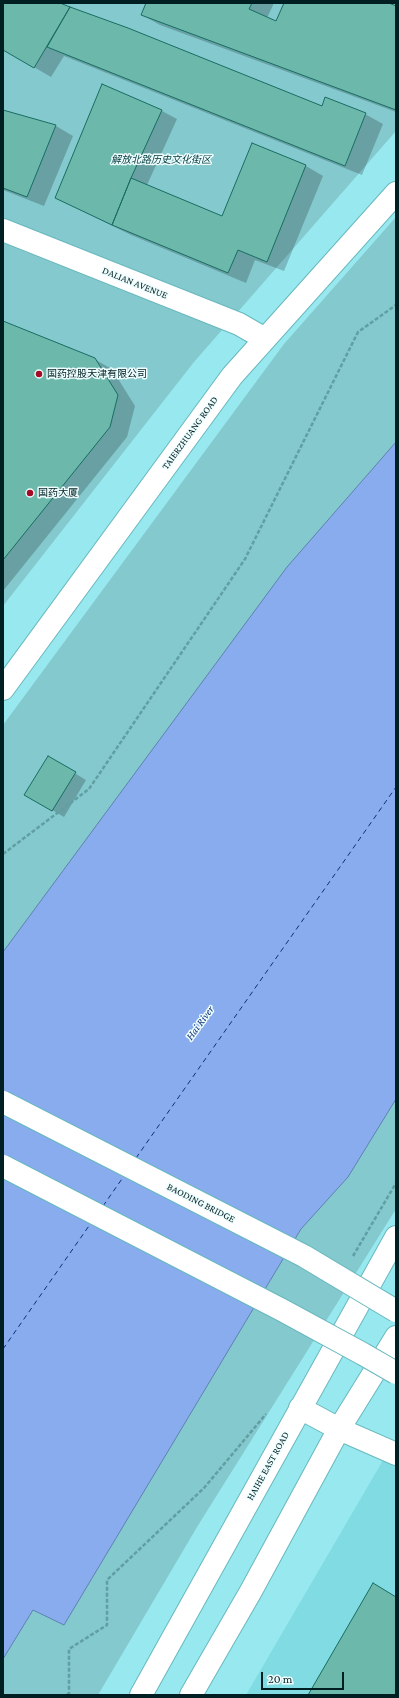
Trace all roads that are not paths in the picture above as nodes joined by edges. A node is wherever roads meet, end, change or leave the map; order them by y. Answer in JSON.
{"nodes":[{"id":1,"x":396,"y":193,"type":"edge"},
{"id":2,"x":3,"y":230,"type":"edge"},
{"id":3,"x":265,"y":339,"type":"junction"},
{"id":4,"x":3,"y":689,"type":"edge"},
{"id":5,"x":3,"y":1102,"type":"edge"},
{"id":6,"x":3,"y":1166,"type":"edge"},
{"id":7,"x":396,"y":1238,"type":"edge"},
{"id":8,"x":396,"y":1311,"type":"edge"},
{"id":9,"x":396,"y":1337,"type":"edge"},
{"id":10,"x":396,"y":1373,"type":"edge"},
{"id":11,"x":300,"y":1408,"type":"junction"},
{"id":12,"x":339,"y":1428,"type":"junction"},
{"id":13,"x":396,"y":1454,"type":"edge"},
{"id":14,"x":141,"y":1695,"type":"edge"},
{"id":15,"x":191,"y":1695,"type":"edge"}],
"edges":[{"from":1,"to":3,"type":"main road","name":"TAIERZHUANG ROAD"},
{"from":2,"to":3,"type":"main road","name":"DALIAN AVENUE"},
{"from":3,"to":4,"type":"main road","name":"TAIERZHUANG ROAD"},
{"from":5,"to":8,"type":"main road","name":"BAODING BRIDGE","bridge":true},
{"from":6,"to":10,"type":"main road","bridge":true},
{"from":7,"to":11,"type":"main road","name":"HAIHE EAST ROAD"},
{"from":9,"to":12,"type":"main road"},
{"from":11,"to":12,"type":"main road"},
{"from":11,"to":14,"type":"main road","name":"HAIHE EAST ROAD"},
{"from":12,"to":13,"type":"main road"},
{"from":12,"to":15,"type":"main road"}]}
